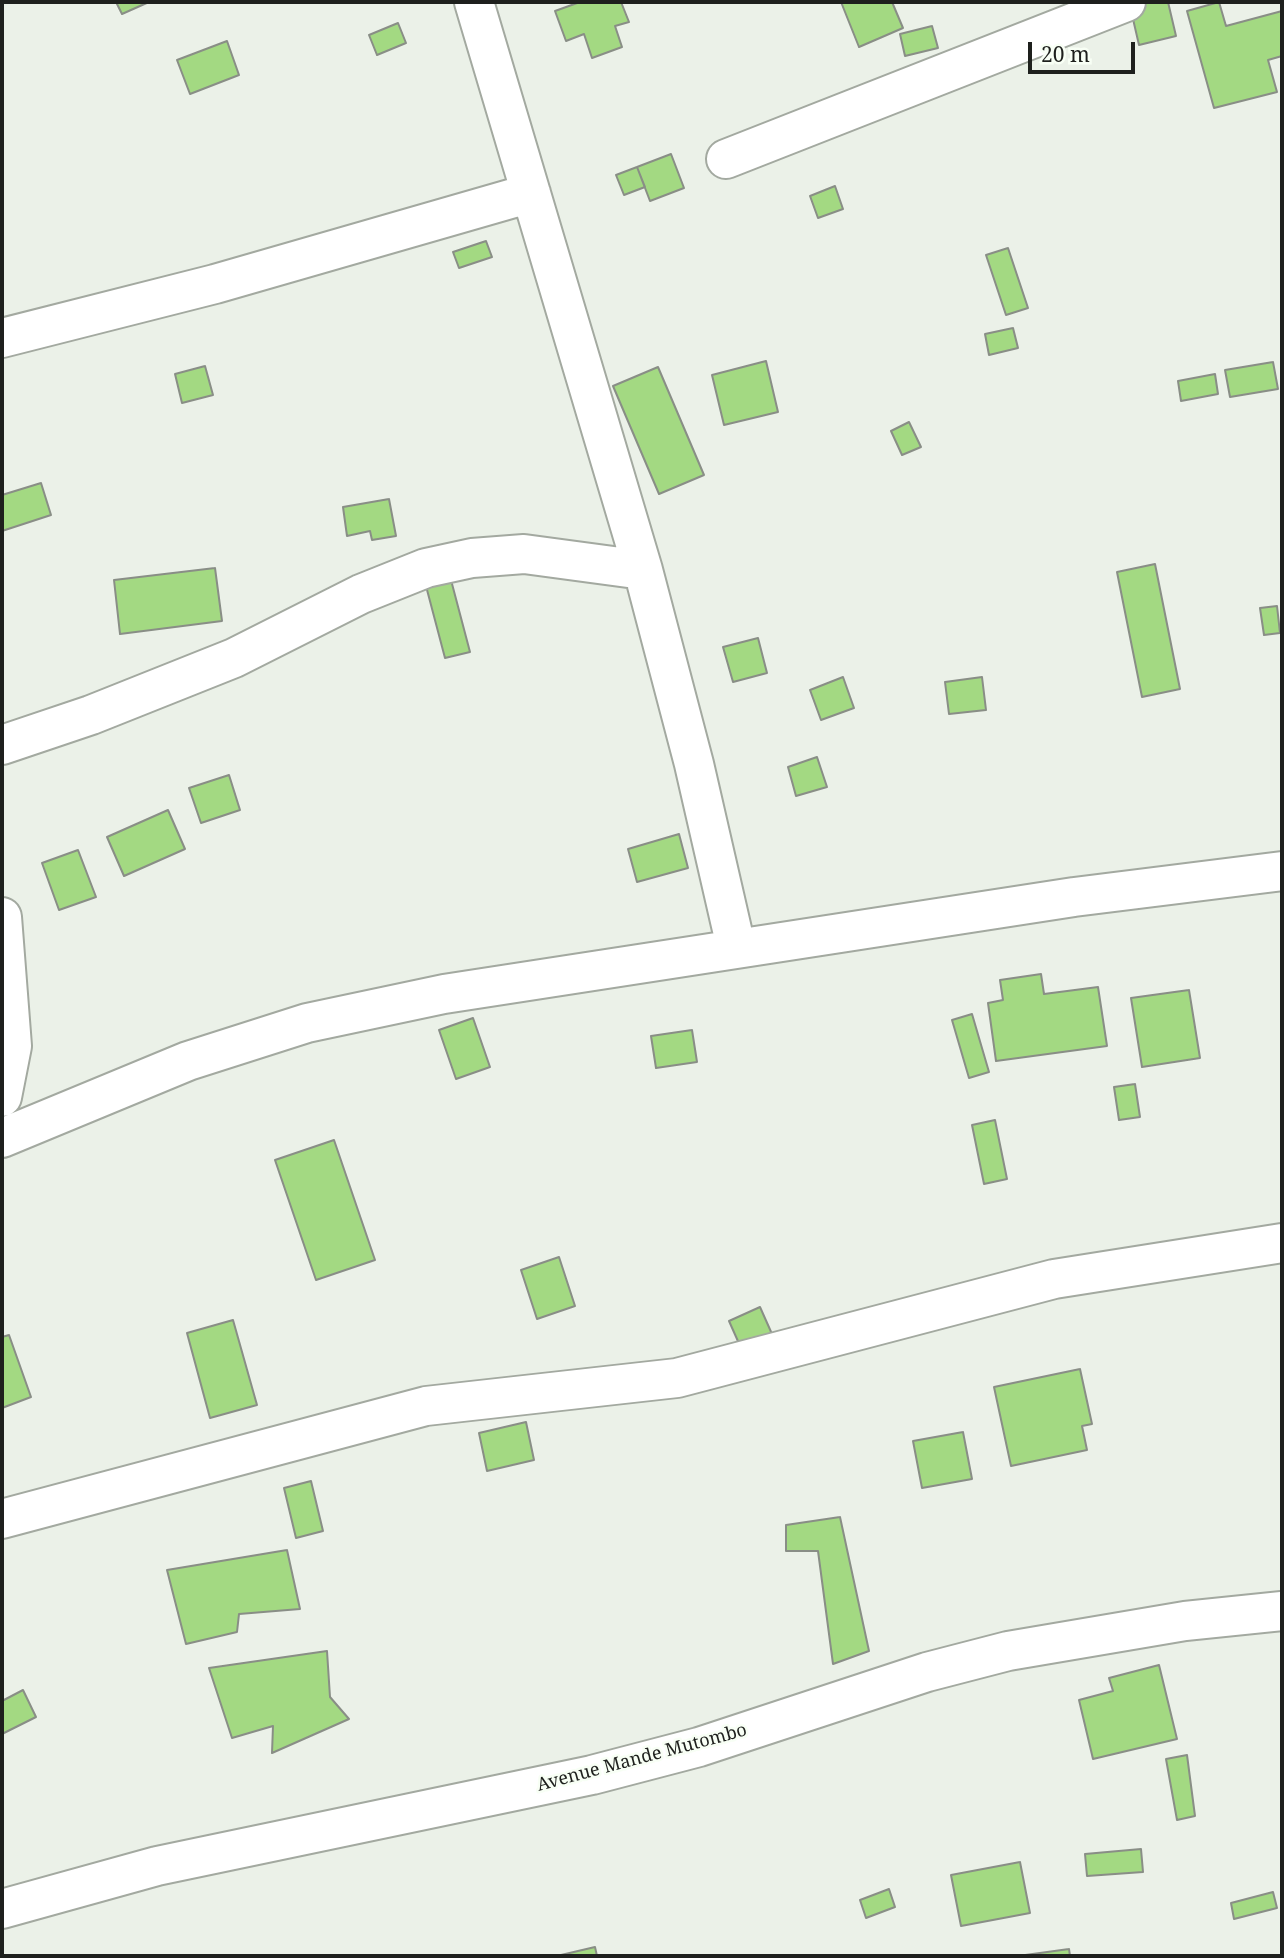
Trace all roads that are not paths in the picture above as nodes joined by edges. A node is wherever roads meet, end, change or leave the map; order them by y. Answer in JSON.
{"nodes":[{"id":1,"x":474,"y":2,"type":"edge"},
{"id":2,"x":1126,"y":2,"type":"edge"},
{"id":3,"x":726,"y":159,"type":"dead end"},
{"id":4,"x":531,"y":193,"type":"junction"},
{"id":5,"x":2,"y":338,"type":"edge"},
{"id":6,"x":643,"y":570,"type":"junction"},
{"id":7,"x":2,"y":745,"type":"edge"},
{"id":8,"x":1282,"y":872,"type":"edge"},
{"id":9,"x":2,"y":917,"type":"edge"},
{"id":10,"x":736,"y":947,"type":"junction"},
{"id":11,"x":2,"y":1097,"type":"edge"},
{"id":12,"x":2,"y":1138,"type":"edge"},
{"id":13,"x":1282,"y":1243,"type":"edge"},
{"id":14,"x":2,"y":1519,"type":"edge"},
{"id":15,"x":1282,"y":1611,"type":"edge"},
{"id":16,"x":2,"y":1909,"type":"edge"}],
"edges":[{"from":1,"to":4,"type":"street"},
{"from":2,"to":3,"type":"street"},
{"from":4,"to":5,"type":"street"},
{"from":4,"to":6,"type":"street"},
{"from":6,"to":7,"type":"street"},
{"from":6,"to":10,"type":"street"},
{"from":8,"to":10,"type":"street"},
{"from":9,"to":11,"type":"street"},
{"from":10,"to":12,"type":"street"},
{"from":13,"to":14,"type":"street"},
{"from":15,"to":16,"type":"street","name":"Avenue Mande Mutombo"}]}
